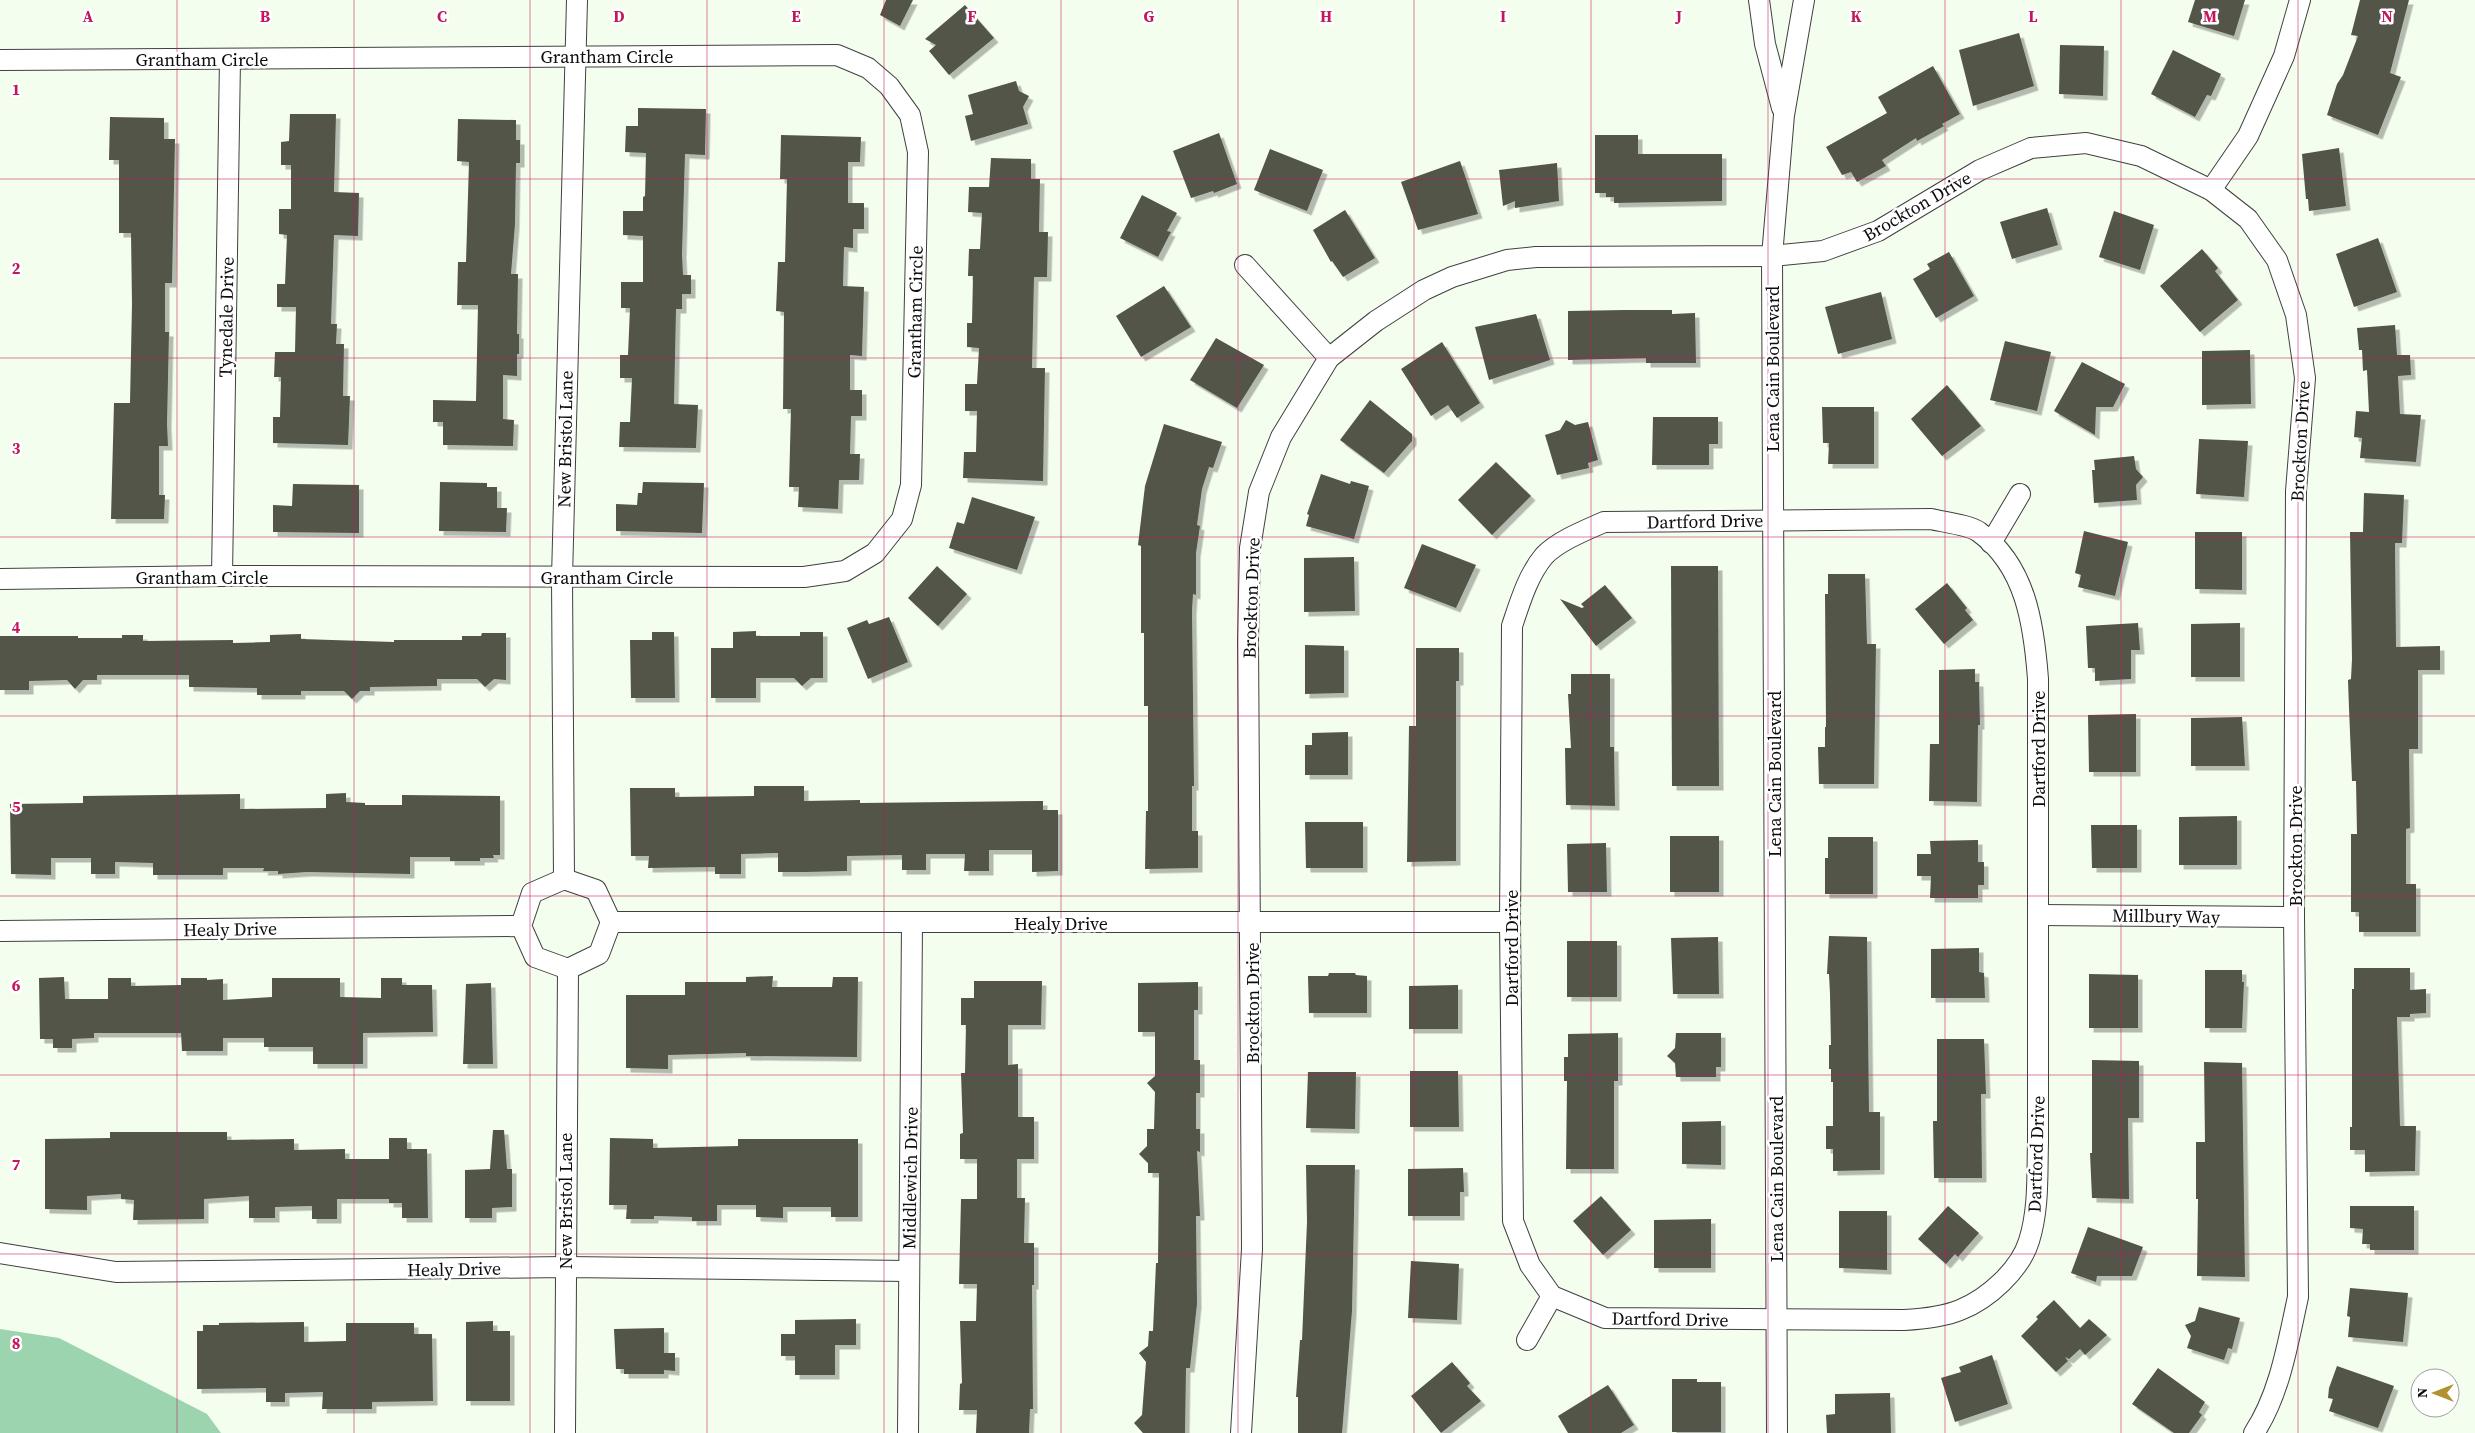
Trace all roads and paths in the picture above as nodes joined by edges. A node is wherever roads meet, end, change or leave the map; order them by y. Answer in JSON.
{"nodes":[{"id":1,"x":577,"y":0,"type":"edge"},
{"id":2,"x":1760,"y":0,"type":"edge"},
{"id":3,"x":1804,"y":0,"type":"edge"},
{"id":4,"x":2300,"y":0,"type":"edge"},
{"id":5,"x":575,"y":56,"type":"junction"},
{"id":6,"x":230,"y":59,"type":"junction"},
{"id":7,"x":0,"y":60,"type":"edge"},
{"id":8,"x":1784,"y":115,"type":"junction"},
{"id":9,"x":2211,"y":190,"type":"junction"},
{"id":10,"x":1772,"y":256,"type":"junction"},
{"id":11,"x":1245,"y":265,"type":"dead end"},
{"id":12,"x":1329,"y":358,"type":"junction"},
{"id":13,"x":2020,"y":494,"type":"dead end"},
{"id":14,"x":1773,"y":520,"type":"junction"},
{"id":15,"x":1991,"y":543,"type":"junction"},
{"id":16,"x":222,"y":576,"type":"junction"},
{"id":17,"x":562,"y":578,"type":"junction"},
{"id":18,"x":0,"y":579,"type":"edge"},
{"id":19,"x":564,"y":879,"type":"junction"},
{"id":20,"x":2039,"y":915,"type":"junction"},
{"id":21,"x":2294,"y":917,"type":"junction"},
{"id":22,"x":611,"y":922,"type":"junction"},
{"id":23,"x":1251,"y":922,"type":"junction"},
{"id":24,"x":1510,"y":922,"type":"junction"},
{"id":25,"x":912,"y":923,"type":"junction"},
{"id":26,"x":520,"y":926,"type":"junction"},
{"id":27,"x":0,"y":931,"type":"edge"},
{"id":28,"x":568,"y":969,"type":"junction"},
{"id":29,"x":0,"y":1253,"type":"edge"},
{"id":30,"x":565,"y":1268,"type":"junction"},
{"id":31,"x":909,"y":1271,"type":"junction"},
{"id":32,"x":1552,"y":1296,"type":"junction"},
{"id":33,"x":1777,"y":1320,"type":"junction"},
{"id":34,"x":1528,"y":1340,"type":"dead end"},
{"id":35,"x":565,"y":1433,"type":"edge"},
{"id":36,"x":908,"y":1433,"type":"edge"},
{"id":37,"x":1241,"y":1433,"type":"edge"},
{"id":38,"x":1777,"y":1433,"type":"edge"},
{"id":39,"x":2254,"y":1433,"type":"edge"}],
"edges":[{"from":1,"to":5,"type":"street","name":"New Bristol Lane"},
{"from":2,"to":8,"type":"street","name":"Lena Cain Boulevard"},
{"from":3,"to":8,"type":"street","name":"Lena Cain Boulevard"},
{"from":4,"to":9,"type":"street"},
{"from":5,"to":6,"type":"street","name":"Grantham Circle"},
{"from":5,"to":17,"type":"street","name":"New Bristol Lane"},
{"from":5,"to":17,"type":"street","name":"Grantham Circle"},
{"from":6,"to":7,"type":"street","name":"Grantham Circle"},
{"from":6,"to":16,"type":"street","name":"Tynedale Drive"},
{"from":8,"to":10,"type":"street","name":"Lena Cain Boulevard"},
{"from":9,"to":10,"type":"street","name":"Brockton Drive"},
{"from":9,"to":21,"type":"street","name":"Brockton Drive"},
{"from":10,"to":12,"type":"street","name":"Brockton Drive"},
{"from":10,"to":14,"type":"street","name":"Lena Cain Boulevard"},
{"from":11,"to":12,"type":"street"},
{"from":12,"to":23,"type":"street","name":"Brockton Drive"},
{"from":13,"to":15,"type":"street"},
{"from":14,"to":15,"type":"street","name":"Dartford Drive"},
{"from":14,"to":24,"type":"street","name":"Dartford Drive"},
{"from":14,"to":33,"type":"street","name":"Lena Cain Boulevard"},
{"from":15,"to":20,"type":"street","name":"Dartford Drive"},
{"from":16,"to":17,"type":"street","name":"Grantham Circle"},
{"from":16,"to":18,"type":"street","name":"Grantham Circle"},
{"from":17,"to":19,"type":"street","name":"New Bristol Lane"},
{"from":19,"to":22,"type":"street"},
{"from":19,"to":26,"type":"street"},
{"from":20,"to":21,"type":"street","name":"Millbury Way"},
{"from":20,"to":33,"type":"street","name":"Dartford Drive"},
{"from":21,"to":39,"type":"street","name":"Brockton Drive"},
{"from":22,"to":25,"type":"street","name":"Healy Drive"},
{"from":22,"to":28,"type":"street"},
{"from":23,"to":24,"type":"street","name":"Healy Drive"},
{"from":23,"to":25,"type":"street","name":"Healy Drive"},
{"from":23,"to":37,"type":"street","name":"Brockton Drive"},
{"from":24,"to":32,"type":"street","name":"Dartford Drive"},
{"from":25,"to":31,"type":"street","name":"Middlewich Drive"},
{"from":26,"to":27,"type":"street","name":"Healy Drive"},
{"from":26,"to":28,"type":"street"},
{"from":28,"to":30,"type":"street","name":"New Bristol Lane"},
{"from":29,"to":30,"type":"street","name":"Healy Drive"},
{"from":30,"to":31,"type":"street","name":"Healy Drive"},
{"from":30,"to":35,"type":"street","name":"New Bristol Lane"},
{"from":31,"to":36,"type":"street","name":"Middlewich Drive"},
{"from":32,"to":33,"type":"street","name":"Dartford Drive"},
{"from":32,"to":34,"type":"street"},
{"from":33,"to":38,"type":"street","name":"Lena Cain Boulevard"}]}
